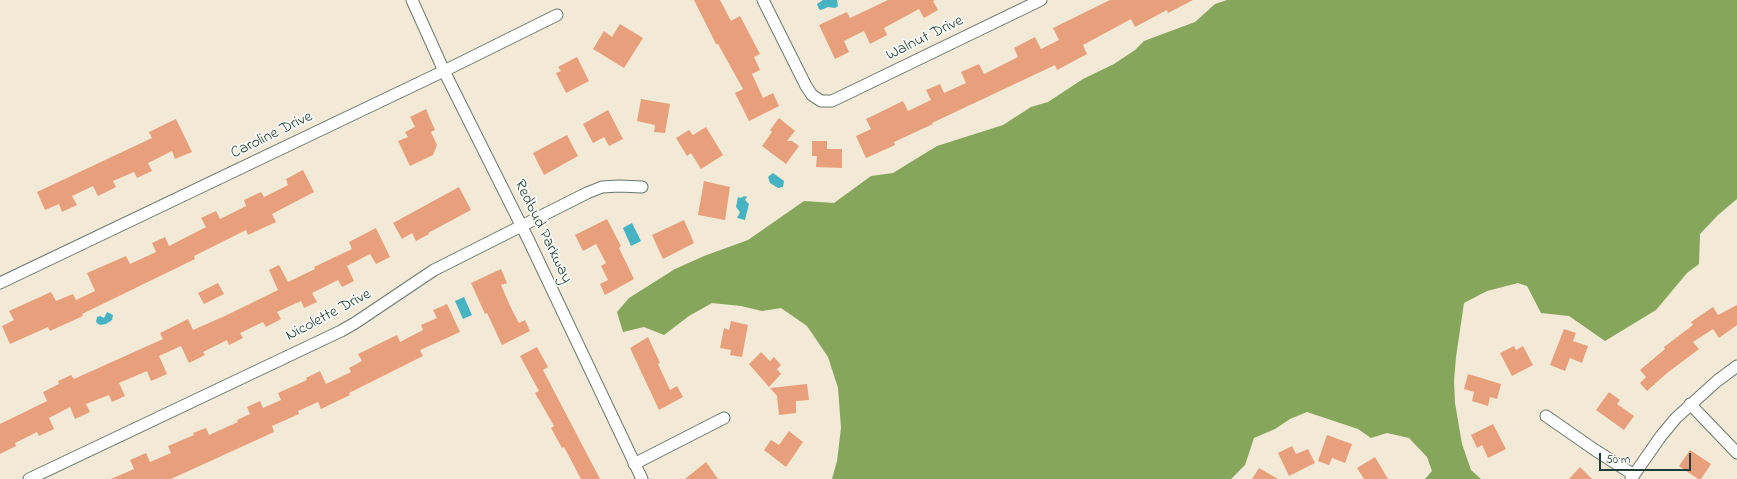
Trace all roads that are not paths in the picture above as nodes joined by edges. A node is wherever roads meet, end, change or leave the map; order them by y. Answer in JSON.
{"nodes":[{"id":1,"x":412,"y":0,"type":"edge"},
{"id":2,"x":763,"y":0,"type":"edge"},
{"id":3,"x":1041,"y":0,"type":"edge"},
{"id":4,"x":557,"y":15,"type":"dead end"},
{"id":5,"x":444,"y":71,"type":"junction"},
{"id":6,"x":642,"y":187,"type":"dead end"},
{"id":7,"x":522,"y":227,"type":"junction"},
{"id":8,"x":0,"y":283,"type":"edge"},
{"id":9,"x":1737,"y":366,"type":"edge"},
{"id":10,"x":1690,"y":404,"type":"junction"},
{"id":11,"x":1546,"y":416,"type":"dead end"},
{"id":12,"x":724,"y":418,"type":"dead end"},
{"id":13,"x":1737,"y":453,"type":"edge"},
{"id":14,"x":634,"y":464,"type":"junction"},
{"id":15,"x":1633,"y":477,"type":"edge"},
{"id":16,"x":29,"y":479,"type":"edge"},
{"id":17,"x":642,"y":479,"type":"edge"}],
"edges":[{"from":1,"to":5,"type":"street","name":"Redbud Parkway"},
{"from":2,"to":3,"type":"street","name":"Walnut Drive"},
{"from":4,"to":5,"type":"street","name":"Caroline Drive"},
{"from":5,"to":7,"type":"street","name":"Redbud Parkway"},
{"from":5,"to":8,"type":"street","name":"Caroline Drive"},
{"from":6,"to":7,"type":"street","name":"Nicolette Drive"},
{"from":7,"to":14,"type":"street","name":"Redbud Parkway"},
{"from":7,"to":16,"type":"street","name":"Nicolette Drive"},
{"from":9,"to":10,"type":"street"},
{"from":10,"to":13,"type":"street"},
{"from":10,"to":15,"type":"street"},
{"from":11,"to":15,"type":"street"},
{"from":12,"to":14,"type":"street"},
{"from":14,"to":17,"type":"street","name":"Redbud Parkway"}]}
